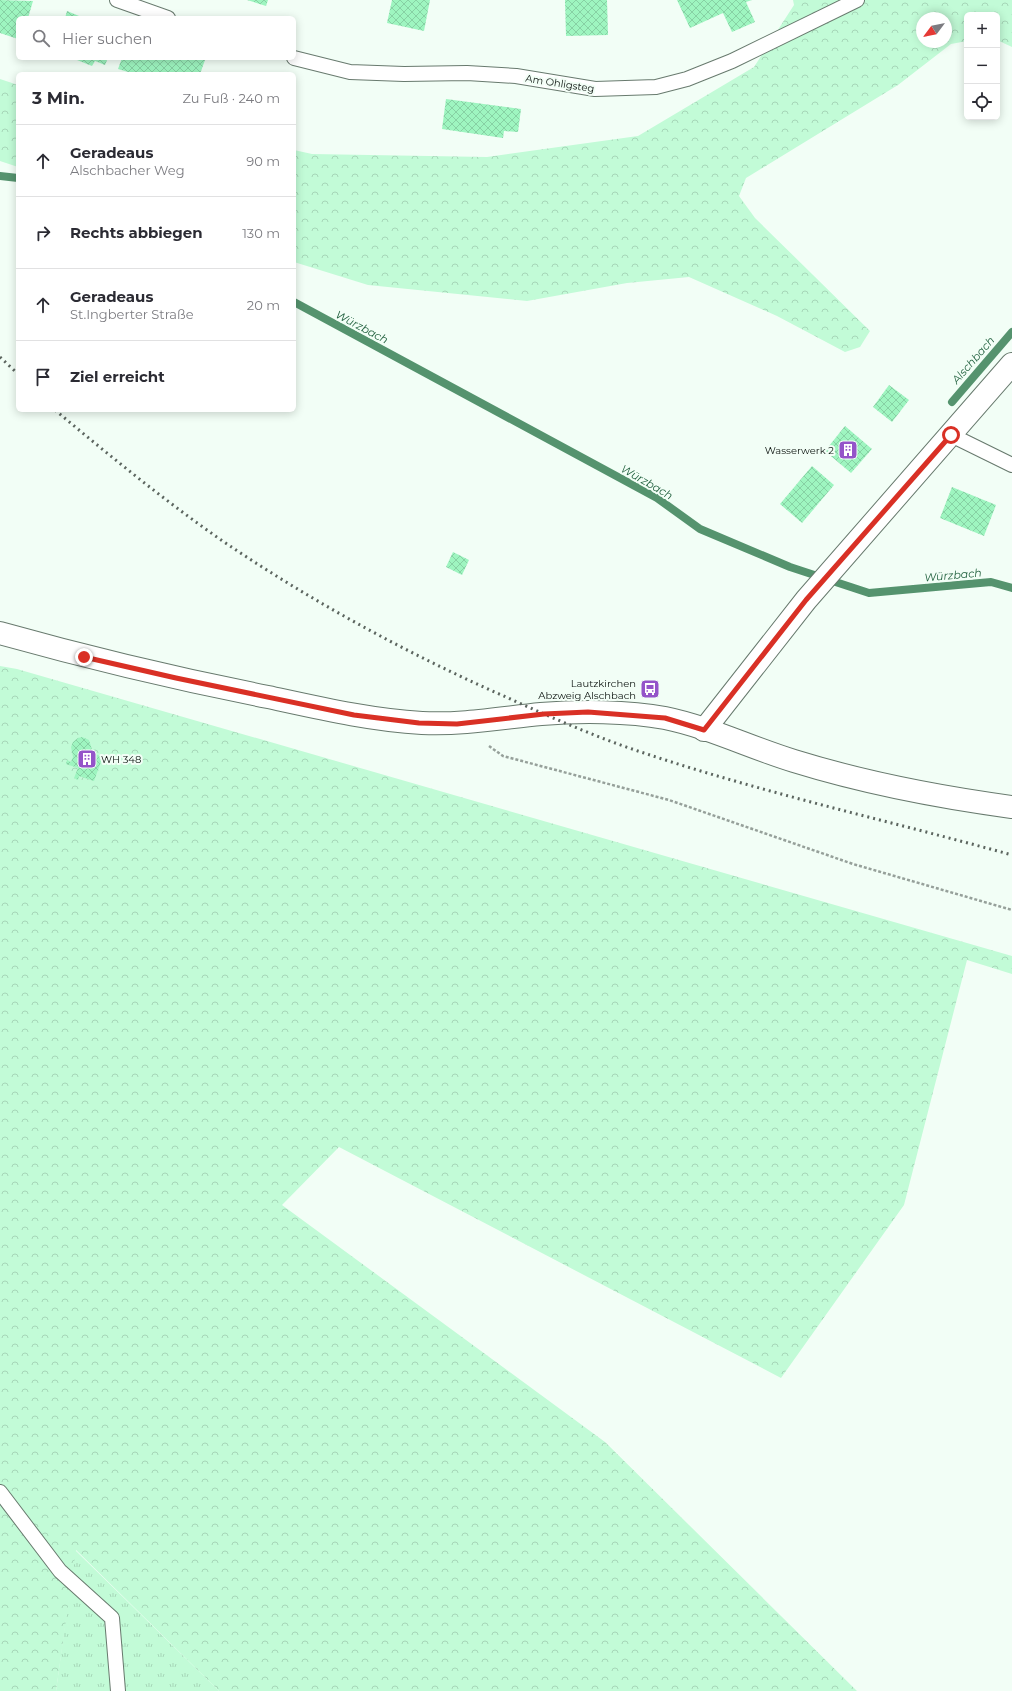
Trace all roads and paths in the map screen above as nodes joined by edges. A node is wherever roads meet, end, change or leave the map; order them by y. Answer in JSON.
{"nodes":[{"id":1,"x":117,"y":0,"type":"edge"},
{"id":2,"x":857,"y":0,"type":"edge"},
{"id":3,"x":162,"y":16,"type":"edge"},
{"id":4,"x":296,"y":58,"type":"edge"},
{"id":5,"x":1012,"y":364,"type":"edge"},
{"id":6,"x":951,"y":435,"type":"junction"},
{"id":7,"x":1012,"y":465,"type":"edge"},
{"id":8,"x":0,"y":633,"type":"edge"},
{"id":9,"x":457,"y":724,"type":"junction"},
{"id":10,"x":704,"y":730,"type":"junction"},
{"id":11,"x":1012,"y":807,"type":"edge"},
{"id":12,"x":1012,"y":910,"type":"edge"},
{"id":13,"x":0,"y":1492,"type":"edge"},
{"id":14,"x":118,"y":1691,"type":"edge"}],
"edges":[{"from":1,"to":3,"type":"lane"},
{"from":2,"to":4,"type":"lane","name":"Am Ohligsteg"},
{"from":5,"to":6,"type":"main road"},
{"from":6,"to":7,"type":"lane"},
{"from":6,"to":10,"type":"main road"},
{"from":8,"to":9,"type":"main road"},
{"from":9,"to":10,"type":"main road"},
{"from":9,"to":12,"type":"path"},
{"from":10,"to":11,"type":"main road"},
{"from":13,"to":14,"type":"lane"}]}
